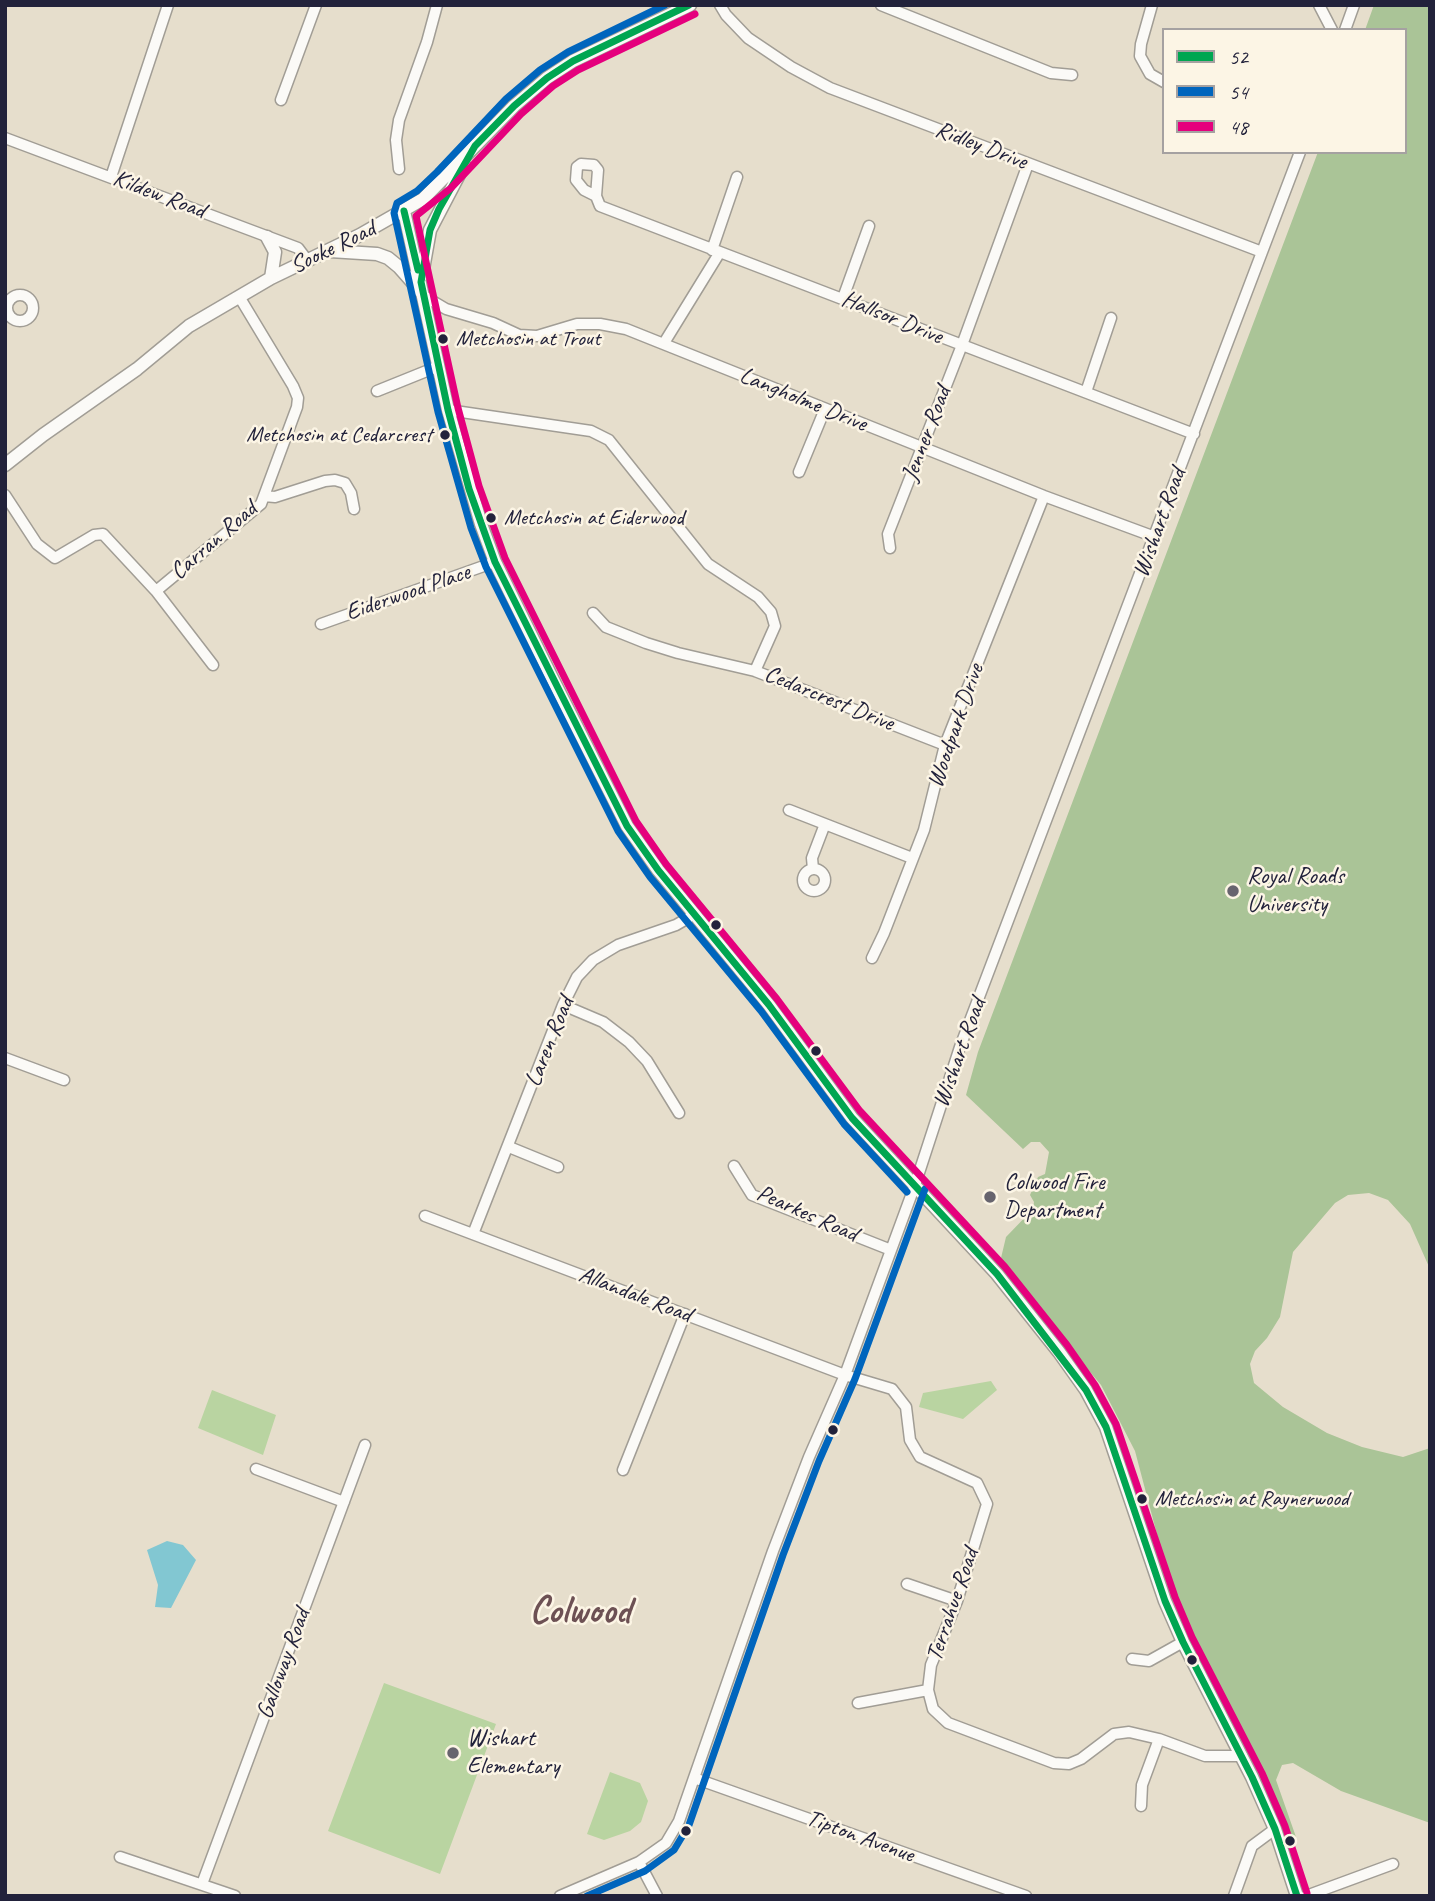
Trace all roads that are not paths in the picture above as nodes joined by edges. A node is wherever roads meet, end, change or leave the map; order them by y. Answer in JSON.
{"nodes":[{"id":1,"x":168,"y":5,"type":"edge"},
{"id":2,"x":316,"y":5,"type":"edge"},
{"id":3,"x":437,"y":5,"type":"edge"},
{"id":4,"x":690,"y":5,"type":"edge"},
{"id":5,"x":720,"y":5,"type":"edge"},
{"id":6,"x":881,"y":5,"type":"edge"},
{"id":7,"x":1152,"y":5,"type":"edge"},
{"id":8,"x":1318,"y":5,"type":"edge"},
{"id":9,"x":1354,"y":5,"type":"edge"},
{"id":10,"x":1331,"y":28,"type":"edge"},
{"id":11,"x":1346,"y":28,"type":"edge"},
{"id":12,"x":1072,"y":75,"type":"dead end"},
{"id":13,"x":1162,"y":81,"type":"edge"},
{"id":14,"x":281,"y":100,"type":"dead end"},
{"id":15,"x":5,"y":138,"type":"edge"},
{"id":16,"x":475,"y":146,"type":"junction"},
{"id":17,"x":1299,"y":154,"type":"edge"},
{"id":18,"x":1028,"y":164,"type":"junction"},
{"id":19,"x":399,"y":169,"type":"dead end"},
{"id":20,"x":111,"y":177,"type":"junction"},
{"id":21,"x":737,"y":177,"type":"dead end"},
{"id":22,"x":596,"y":196,"type":"dead end"},
{"id":23,"x":404,"y":211,"type":"junction"},
{"id":24,"x":869,"y":226,"type":"dead end"},
{"id":25,"x":267,"y":237,"type":"junction"},
{"id":26,"x":327,"y":251,"type":"junction"},
{"id":27,"x":716,"y":251,"type":"junction"},
{"id":28,"x":1262,"y":252,"type":"junction"},
{"id":29,"x":307,"y":260,"type":"junction"},
{"id":30,"x":271,"y":278,"type":"junction"},
{"id":31,"x":421,"y":282,"type":"junction"},
{"id":32,"x":424,"y":296,"type":"junction"},
{"id":33,"x":240,"y":298,"type":"junction"},
{"id":34,"x":843,"y":298,"type":"junction"},
{"id":35,"x":446,"y":309,"type":"junction"},
{"id":36,"x":1111,"y":318,"type":"dead end"},
{"id":37,"x":430,"y":324,"type":"junction"},
{"id":38,"x":664,"y":343,"type":"junction"},
{"id":39,"x":962,"y":345,"type":"junction"},
{"id":40,"x":439,"y":366,"type":"junction"},
{"id":41,"x":377,"y":391,"type":"dead end"},
{"id":42,"x":1086,"y":392,"type":"junction"},
{"id":43,"x":825,"y":409,"type":"junction"},
{"id":44,"x":448,"y":410,"type":"junction"},
{"id":45,"x":1194,"y":434,"type":"junction"},
{"id":46,"x":922,"y":448,"type":"junction"},
{"id":47,"x":6,"y":464,"type":"edge"},
{"id":48,"x":799,"y":472,"type":"dead end"},
{"id":49,"x":5,"y":495,"type":"edge"},
{"id":50,"x":264,"y":496,"type":"junction"},
{"id":51,"x":1044,"y":496,"type":"junction"},
{"id":52,"x":354,"y":509,"type":"dead end"},
{"id":53,"x":1155,"y":537,"type":"junction"},
{"id":54,"x":890,"y":548,"type":"dead end"},
{"id":55,"x":495,"y":562,"type":"junction"},
{"id":56,"x":156,"y":591,"type":"junction"},
{"id":57,"x":593,"y":613,"type":"dead end"},
{"id":58,"x":321,"y":624,"type":"dead end"},
{"id":59,"x":214,"y":665,"type":"dead end"},
{"id":60,"x":755,"y":671,"type":"junction"},
{"id":61,"x":945,"y":745,"type":"junction"},
{"id":62,"x":789,"y":810,"type":"dead end"},
{"id":63,"x":825,"y":824,"type":"junction"},
{"id":64,"x":912,"y":858,"type":"junction"},
{"id":65,"x":813,"y":869,"type":"dead end"},
{"id":66,"x":695,"y":914,"type":"junction"},
{"id":67,"x":872,"y":958,"type":"dead end"},
{"id":68,"x":563,"y":1005,"type":"junction"},
{"id":69,"x":5,"y":1058,"type":"edge"},
{"id":70,"x":64,"y":1080,"type":"dead end"},
{"id":71,"x":679,"y":1113,"type":"dead end"},
{"id":72,"x":509,"y":1147,"type":"junction"},
{"id":73,"x":734,"y":1166,"type":"dead end"},
{"id":74,"x":558,"y":1167,"type":"dead end"},
{"id":75,"x":915,"y":1185,"type":"junction"},
{"id":76,"x":425,"y":1216,"type":"dead end"},
{"id":77,"x":473,"y":1234,"type":"junction"},
{"id":78,"x":891,"y":1250,"type":"junction"},
{"id":79,"x":685,"y":1314,"type":"junction"},
{"id":80,"x":845,"y":1375,"type":"junction"},
{"id":81,"x":365,"y":1445,"type":"dead end"},
{"id":82,"x":256,"y":1469,"type":"dead end"},
{"id":83,"x":623,"y":1471,"type":"dead end"},
{"id":84,"x":344,"y":1502,"type":"junction"},
{"id":85,"x":907,"y":1584,"type":"dead end"},
{"id":86,"x":957,"y":1601,"type":"junction"},
{"id":87,"x":1183,"y":1642,"type":"junction"},
{"id":88,"x":1132,"y":1659,"type":"dead end"},
{"id":89,"x":928,"y":1690,"type":"junction"},
{"id":90,"x":858,"y":1703,"type":"dead end"},
{"id":91,"x":1159,"y":1739,"type":"junction"},
{"id":92,"x":1242,"y":1756,"type":"junction"},
{"id":93,"x":694,"y":1778,"type":"junction"},
{"id":94,"x":1141,"y":1806,"type":"dead end"},
{"id":95,"x":1275,"y":1829,"type":"junction"},
{"id":96,"x":120,"y":1857,"type":"dead end"},
{"id":97,"x":639,"y":1862,"type":"junction"},
{"id":98,"x":1394,"y":1864,"type":"dead end"},
{"id":99,"x":202,"y":1884,"type":"junction"},
{"id":100,"x":236,"y":1896,"type":"edge"},
{"id":101,"x":560,"y":1896,"type":"edge"},
{"id":102,"x":657,"y":1896,"type":"edge"},
{"id":103,"x":1026,"y":1896,"type":"edge"},
{"id":104,"x":1234,"y":1896,"type":"edge"},
{"id":105,"x":1297,"y":1896,"type":"edge"},
{"id":106,"x":1306,"y":1896,"type":"edge"}],
"edges":[{"from":1,"to":20,"type":"street"},
{"from":2,"to":14,"type":"street"},
{"from":3,"to":19,"type":"street"},
{"from":4,"to":16,"type":"main road","name":"Sooke Road"},
{"from":5,"to":18,"type":"street","name":"Ridley Drive"},
{"from":6,"to":12,"type":"street"},
{"from":7,"to":13,"type":"street"},
{"from":8,"to":10,"type":"street"},
{"from":9,"to":11,"type":"street"},
{"from":15,"to":20,"type":"street","name":"Kildew Road"},
{"from":16,"to":23,"type":"main road","name":"Sooke Road"},
{"from":16,"to":31,"type":"main road"},
{"from":17,"to":28,"type":"street","name":"Wishart Road"},
{"from":18,"to":28,"type":"street","name":"Ridley Drive"},
{"from":18,"to":39,"type":"street","name":"Jenner Road"},
{"from":20,"to":25,"type":"street","name":"Kildew Road"},
{"from":21,"to":27,"type":"street"},
{"from":22,"to":27,"type":"street","name":"Hallsor Drive"},
{"from":23,"to":26,"type":"main road","name":"Sooke Road"},
{"from":23,"to":31,"type":"main road"},
{"from":24,"to":34,"type":"street"},
{"from":25,"to":29,"type":"street","name":"Kildew Road"},
{"from":25,"to":30,"type":"main road"},
{"from":26,"to":29,"type":"main road","name":"Sooke Road"},
{"from":26,"to":32,"type":"main road"},
{"from":27,"to":34,"type":"street","name":"Hallsor Drive"},
{"from":27,"to":38,"type":"street"},
{"from":28,"to":45,"type":"street","name":"Wishart Road"},
{"from":29,"to":30,"type":"main road","name":"Sooke Road"},
{"from":30,"to":33,"type":"main road","name":"Sooke Road"},
{"from":31,"to":32,"type":"main road"},
{"from":32,"to":35,"type":"street","name":"Langholme Drive"},
{"from":32,"to":37,"type":"main road"},
{"from":33,"to":47,"type":"main road","name":"Sooke Road"},
{"from":33,"to":50,"type":"street","name":"Carran Road"},
{"from":34,"to":39,"type":"street","name":"Hallsor Drive"},
{"from":35,"to":37,"type":"street"},
{"from":35,"to":38,"type":"street","name":"Langholme Drive"},
{"from":36,"to":42,"type":"street"},
{"from":37,"to":40,"type":"main road"},
{"from":38,"to":43,"type":"street","name":"Langholme Drive"},
{"from":39,"to":42,"type":"street","name":"Hallsor Drive"},
{"from":39,"to":46,"type":"street","name":"Jenner Road"},
{"from":40,"to":41,"type":"street"},
{"from":40,"to":44,"type":"main road"},
{"from":42,"to":45,"type":"street","name":"Hallsor Drive"},
{"from":43,"to":46,"type":"street","name":"Langholme Drive"},
{"from":43,"to":48,"type":"street"},
{"from":44,"to":55,"type":"main road"},
{"from":44,"to":60,"type":"street","name":"Cedarcrest Drive"},
{"from":45,"to":53,"type":"street","name":"Wishart Road"},
{"from":46,"to":51,"type":"street","name":"Langholme Drive"},
{"from":46,"to":54,"type":"street","name":"Jenner Road"},
{"from":49,"to":56,"type":"street"},
{"from":50,"to":52,"type":"street"},
{"from":50,"to":56,"type":"street","name":"Carran Road"},
{"from":51,"to":53,"type":"street","name":"Langholme Drive"},
{"from":51,"to":61,"type":"street","name":"Woodpark Drive"},
{"from":53,"to":75,"type":"street","name":"Wishart Road"},
{"from":55,"to":58,"type":"street","name":"Eiderwood Place"},
{"from":55,"to":66,"type":"main road"},
{"from":56,"to":59,"type":"street"},
{"from":57,"to":60,"type":"street"},
{"from":60,"to":61,"type":"street","name":"Cedarcrest Drive"},
{"from":61,"to":64,"type":"street","name":"Woodpark Drive"},
{"from":62,"to":63,"type":"street"},
{"from":63,"to":64,"type":"street"},
{"from":63,"to":65,"type":"street"},
{"from":64,"to":67,"type":"street","name":"Woodpark Drive"},
{"from":66,"to":68,"type":"street","name":"Laren Road"},
{"from":66,"to":75,"type":"main road"},
{"from":68,"to":71,"type":"street"},
{"from":68,"to":72,"type":"street","name":"Laren Road"},
{"from":69,"to":70,"type":"street"},
{"from":72,"to":74,"type":"street"},
{"from":72,"to":77,"type":"street","name":"Laren Road"},
{"from":73,"to":78,"type":"street","name":"Pearkes Road"},
{"from":75,"to":78,"type":"street","name":"Wishart Road"},
{"from":75,"to":87,"type":"main road"},
{"from":76,"to":77,"type":"street","name":"Allandale Road"},
{"from":77,"to":79,"type":"street","name":"Allandale Road"},
{"from":78,"to":80,"type":"street","name":"Wishart Road"},
{"from":79,"to":80,"type":"street","name":"Allandale Road"},
{"from":79,"to":83,"type":"street"},
{"from":80,"to":86,"type":"street","name":"Terrahue Road"},
{"from":80,"to":93,"type":"street","name":"Wishart Road"},
{"from":81,"to":84,"type":"street","name":"Galloway Road"},
{"from":82,"to":84,"type":"street"},
{"from":84,"to":99,"type":"street","name":"Galloway Road"},
{"from":85,"to":86,"type":"street"},
{"from":86,"to":89,"type":"street","name":"Terrahue Road"},
{"from":87,"to":88,"type":"street"},
{"from":87,"to":92,"type":"main road"},
{"from":89,"to":90,"type":"street"},
{"from":89,"to":91,"type":"street","name":"Terrahue Road"},
{"from":91,"to":92,"type":"street","name":"Terrahue Road"},
{"from":91,"to":94,"type":"street"},
{"from":92,"to":95,"type":"main road"},
{"from":93,"to":97,"type":"street","name":"Wishart Road"},
{"from":93,"to":103,"type":"street","name":"Tipton Avenue"},
{"from":95,"to":104,"type":"street"},
{"from":95,"to":105,"type":"main road"},
{"from":96,"to":99,"type":"street"},
{"from":97,"to":101,"type":"street","name":"Wishart Road"},
{"from":97,"to":102,"type":"street"},
{"from":98,"to":106,"type":"street"},
{"from":99,"to":100,"type":"street"}]}
